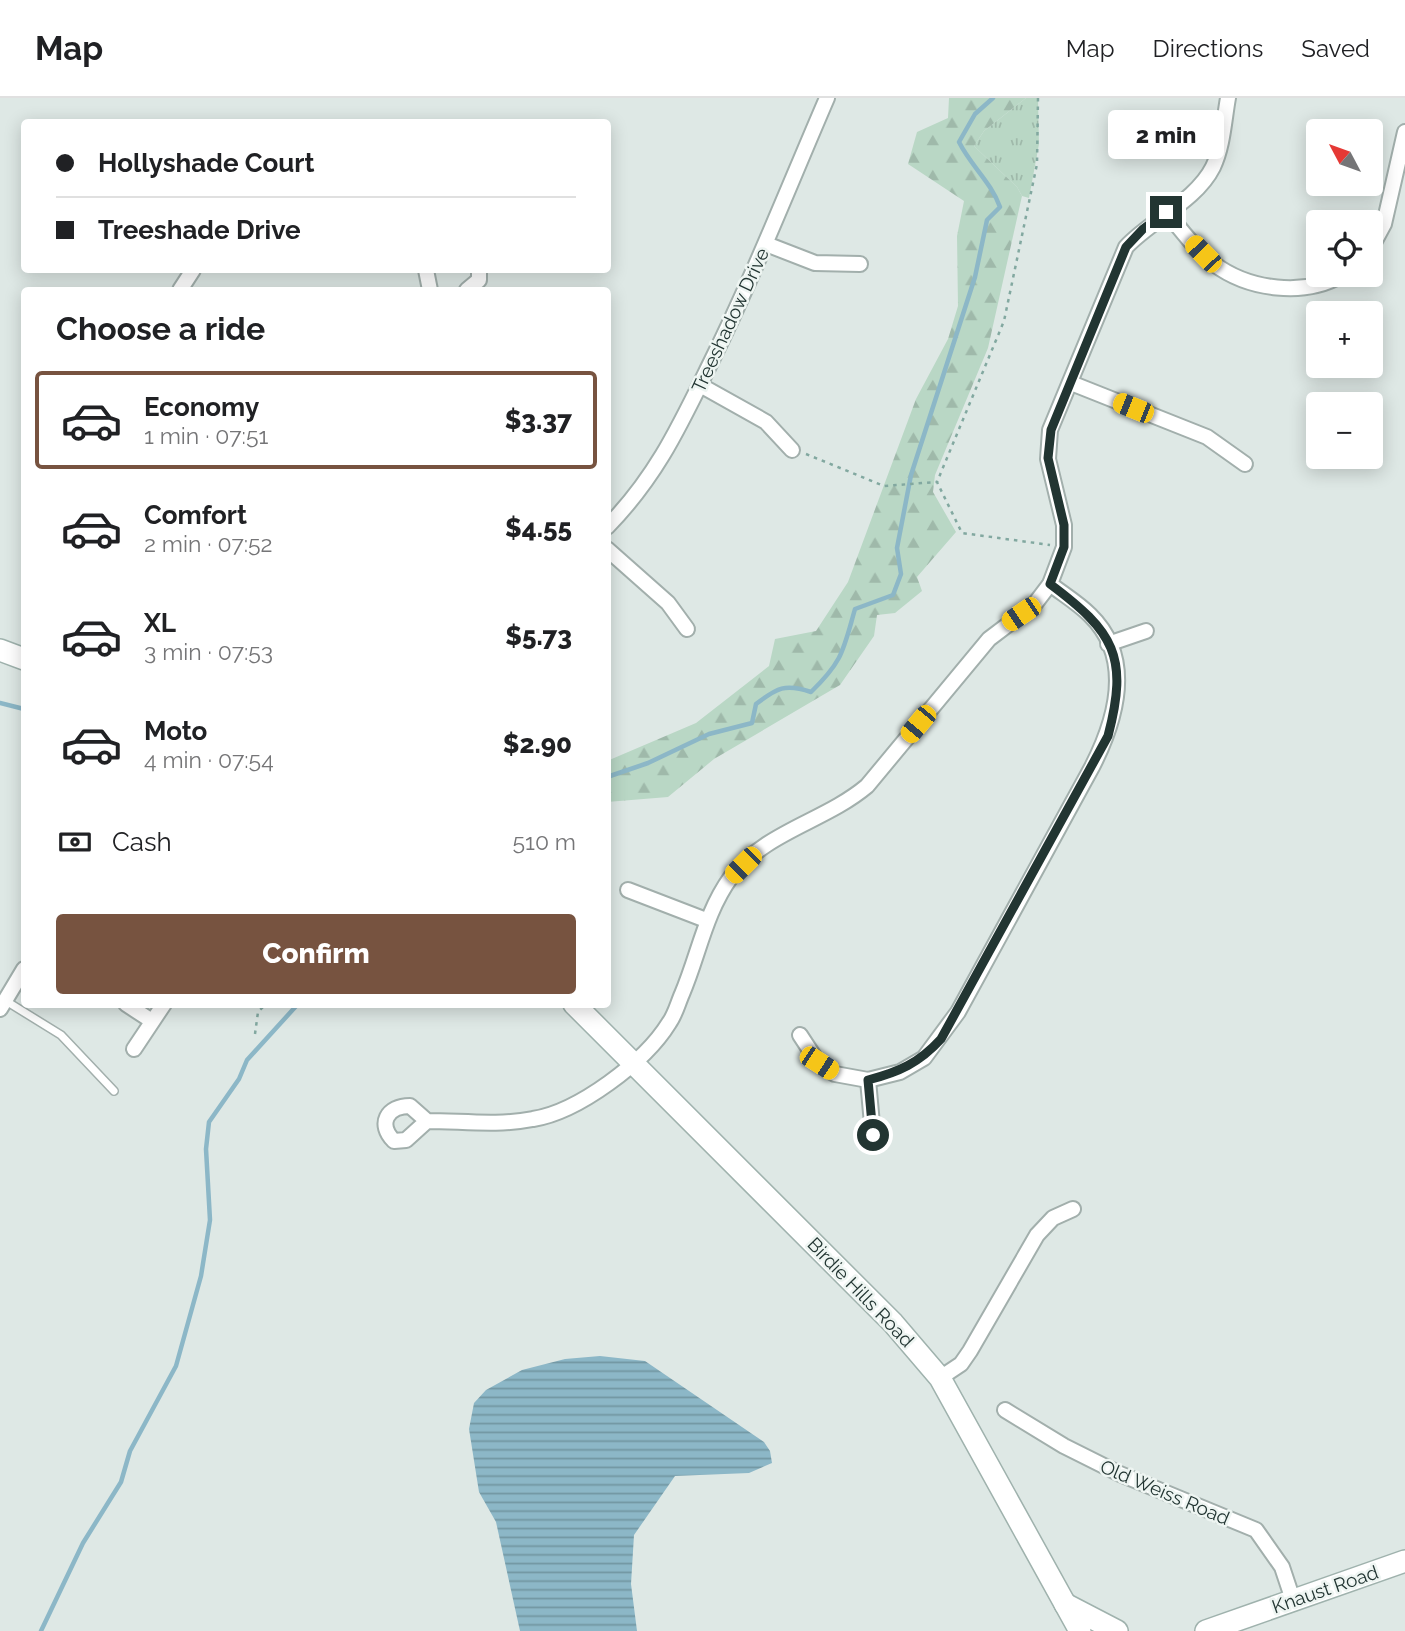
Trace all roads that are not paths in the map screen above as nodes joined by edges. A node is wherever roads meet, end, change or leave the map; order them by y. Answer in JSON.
{"nodes":[{"id":1,"x":827,"y":98,"type":"edge"},
{"id":2,"x":1228,"y":98,"type":"edge"},
{"id":3,"x":1405,"y":132,"type":"edge"},
{"id":4,"x":1166,"y":212,"type":"junction"},
{"id":5,"x":1383,"y":226,"type":"edge"},
{"id":6,"x":766,"y":244,"type":"junction"},
{"id":7,"x":860,"y":264,"type":"dead end"},
{"id":8,"x":479,"y":273,"type":"edge"},
{"id":9,"x":470,"y":287,"type":"edge"},
{"id":10,"x":1310,"y":287,"type":"edge"},
{"id":11,"x":1071,"y":383,"type":"junction"},
{"id":12,"x":700,"y":386,"type":"junction"},
{"id":13,"x":792,"y":450,"type":"road end"},
{"id":14,"x":1245,"y":464,"type":"dead end"},
{"id":15,"x":611,"y":523,"type":"edge"},
{"id":16,"x":611,"y":553,"type":"edge"},
{"id":17,"x":1050,"y":584,"type":"junction"},
{"id":18,"x":687,"y":629,"type":"dead end"},
{"id":19,"x":1146,"y":631,"type":"dead end"},
{"id":20,"x":1108,"y":644,"type":"junction"},
{"id":21,"x":0,"y":650,"type":"edge"},
{"id":22,"x":21,"y":658,"type":"edge"},
{"id":23,"x":628,"y":890,"type":"dead end"},
{"id":24,"x":706,"y":920,"type":"junction"},
{"id":25,"x":21,"y":974,"type":"edge"},
{"id":26,"x":3,"y":1005,"type":"edge"},
{"id":27,"x":132,"y":1008,"type":"edge"},
{"id":28,"x":160,"y":1008,"type":"edge"},
{"id":29,"x":579,"y":1008,"type":"edge"},
{"id":30,"x":152,"y":1021,"type":"junction"},
{"id":31,"x":800,"y":1035,"type":"dead end"},
{"id":32,"x":134,"y":1049,"type":"dead end"},
{"id":33,"x":633,"y":1062,"type":"junction"},
{"id":34,"x":868,"y":1080,"type":"junction"},
{"id":35,"x":114,"y":1091,"type":"dead end"},
{"id":36,"x":427,"y":1121,"type":"dead end"},
{"id":37,"x":873,"y":1135,"type":"dead end"},
{"id":38,"x":1073,"y":1209,"type":"dead end"},
{"id":39,"x":940,"y":1378,"type":"junction"},
{"id":40,"x":1005,"y":1410,"type":"dead end"},
{"id":41,"x":1405,"y":1561,"type":"edge"},
{"id":42,"x":1293,"y":1600,"type":"junction"},
{"id":43,"x":1065,"y":1604,"type":"junction"},
{"id":44,"x":1061,"y":1631,"type":"edge"},
{"id":45,"x":1080,"y":1631,"type":"edge"},
{"id":46,"x":1117,"y":1631,"type":"edge"},
{"id":47,"x":1206,"y":1631,"type":"edge"}],
"edges":[{"from":1,"to":6,"type":"street","name":"Treeshadow Drive"},
{"from":2,"to":4,"type":"street"},
{"from":3,"to":5,"type":"street"},
{"from":4,"to":10,"type":"street"},
{"from":4,"to":11,"type":"street"},
{"from":6,"to":7,"type":"street"},
{"from":6,"to":12,"type":"street","name":"Treeshadow Drive"},
{"from":8,"to":9,"type":"street"},
{"from":11,"to":14,"type":"street"},
{"from":11,"to":17,"type":"street"},
{"from":12,"to":13,"type":"street"},
{"from":12,"to":15,"type":"street","name":"Treeshadow Drive"},
{"from":16,"to":18,"type":"street"},
{"from":17,"to":20,"type":"street"},
{"from":17,"to":24,"type":"street"},
{"from":19,"to":20,"type":"street"},
{"from":20,"to":34,"type":"street"},
{"from":21,"to":22,"type":"main road"},
{"from":23,"to":24,"type":"street"},
{"from":24,"to":33,"type":"street"},
{"from":25,"to":26,"type":"street"},
{"from":26,"to":35,"type":"lane"},
{"from":27,"to":30,"type":"street"},
{"from":28,"to":30,"type":"street"},
{"from":29,"to":33,"type":"main road","name":"Birdie Hills Road"},
{"from":30,"to":32,"type":"street"},
{"from":31,"to":34,"type":"street"},
{"from":33,"to":36,"type":"street"},
{"from":33,"to":39,"type":"main road","name":"Birdie Hills Road"},
{"from":34,"to":37,"type":"street"},
{"from":38,"to":39,"type":"street"},
{"from":39,"to":43,"type":"main road","name":"Birdie Hills Road"},
{"from":40,"to":42,"type":"street","name":"Old Weiss Road"},
{"from":41,"to":42,"type":"main road","name":"Knaust Road"},
{"from":42,"to":47,"type":"main road","name":"Knaust Road"},
{"from":43,"to":44,"type":"main road"},
{"from":43,"to":45,"type":"main road","name":"Birdie Hills Road"},
{"from":43,"to":46,"type":"main road"}]}
